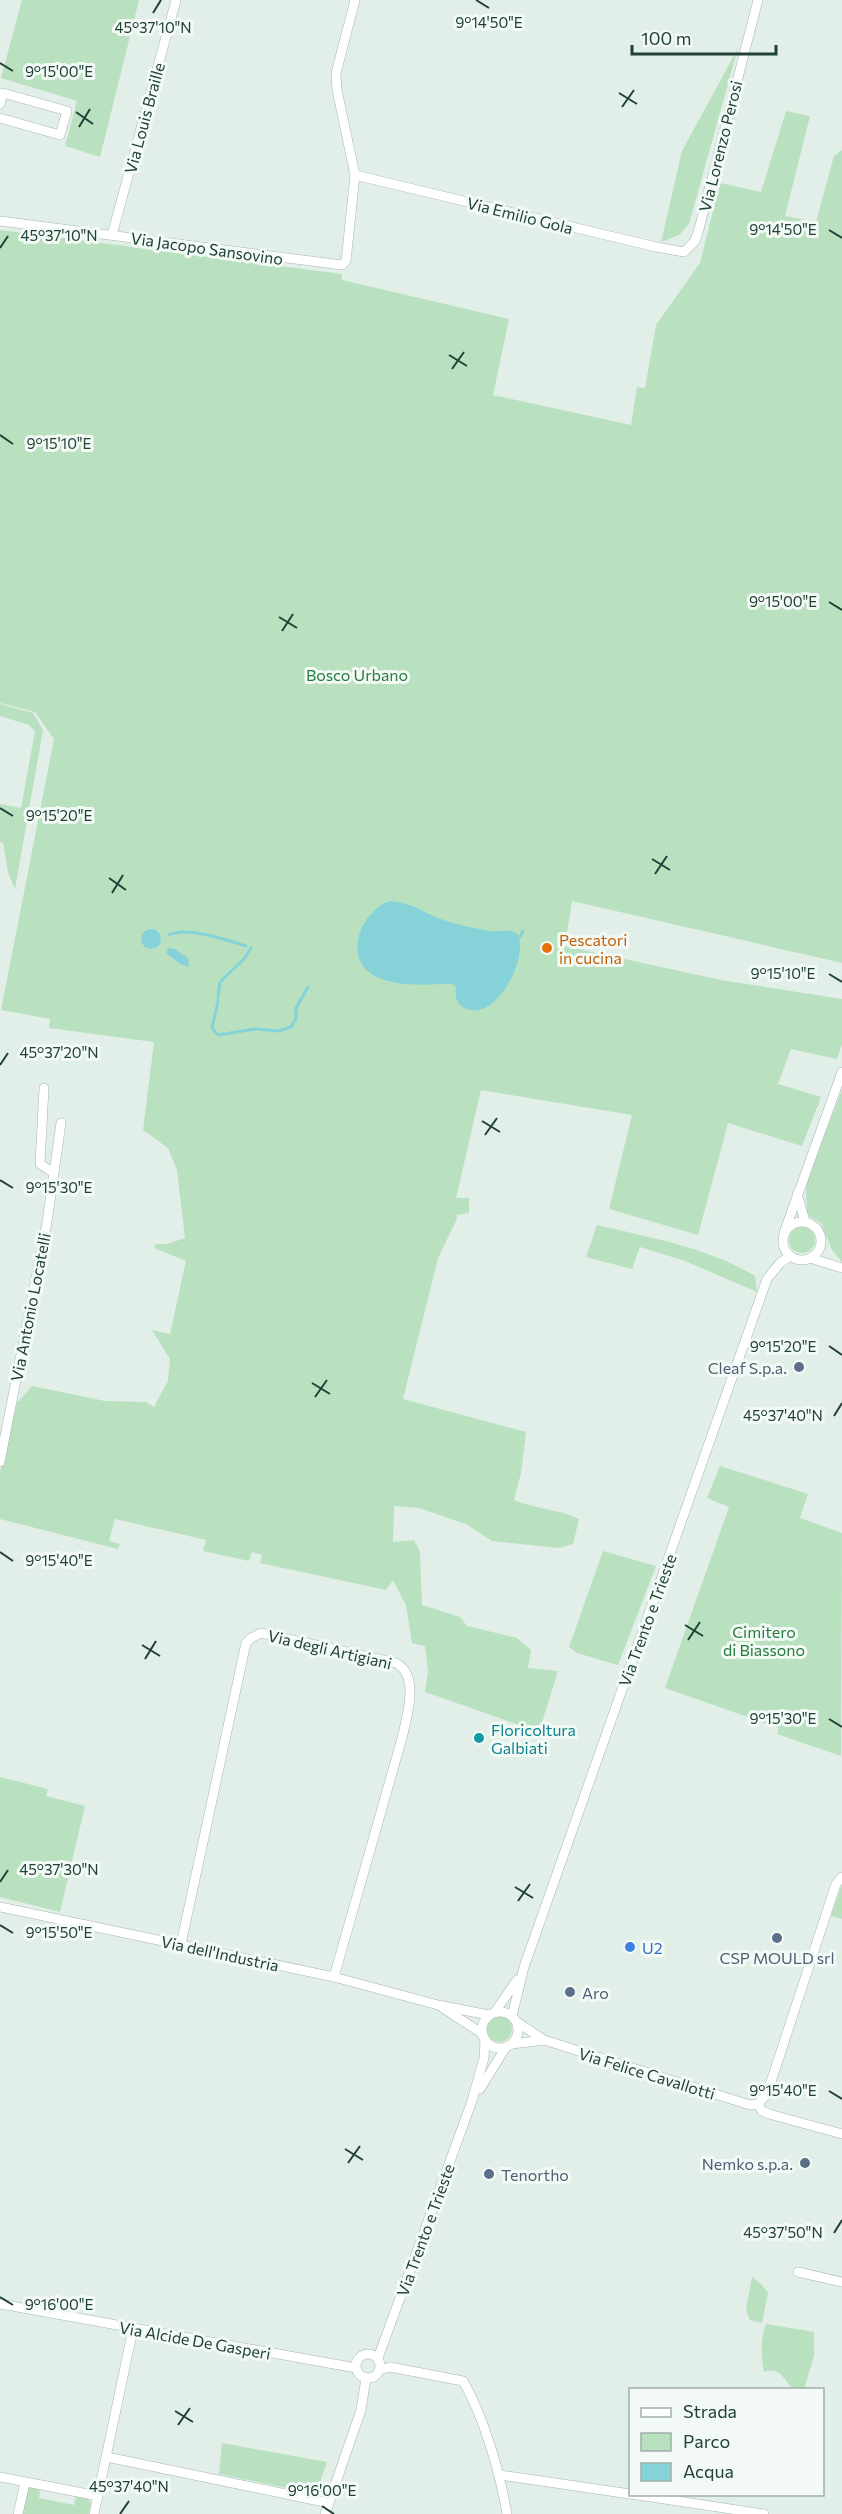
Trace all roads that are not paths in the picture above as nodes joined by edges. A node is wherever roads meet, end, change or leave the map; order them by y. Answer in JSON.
{"nodes":[{"id":1,"x":176,"y":0,"type":"edge"},
{"id":2,"x":355,"y":0,"type":"edge"},
{"id":3,"x":758,"y":0,"type":"edge"},
{"id":4,"x":0,"y":104,"type":"edge"},
{"id":5,"x":0,"y":118,"type":"edge"},
{"id":6,"x":355,"y":175,"type":"junction"},
{"id":7,"x":0,"y":221,"type":"edge"},
{"id":8,"x":112,"y":235,"type":"junction"},
{"id":9,"x":684,"y":252,"type":"joint"},
{"id":10,"x":842,"y":1072,"type":"edge"},
{"id":11,"x":44,"y":1088,"type":"dead end"},
{"id":12,"x":61,"y":1123,"type":"dead end"},
{"id":13,"x":54,"y":1173,"type":"junction"},
{"id":14,"x":797,"y":1193,"type":"junction"},
{"id":15,"x":805,"y":1221,"type":"junction"},
{"id":16,"x":783,"y":1238,"type":"junction"},
{"id":17,"x":821,"y":1245,"type":"junction"},
{"id":18,"x":790,"y":1256,"type":"junction"},
{"id":19,"x":810,"y":1258,"type":"junction"},
{"id":20,"x":842,"y":1268,"type":"edge"},
{"id":21,"x":771,"y":1274,"type":"junction"},
{"id":22,"x":0,"y":1462,"type":"edge"},
{"id":23,"x":842,"y":1877,"type":"edge"},
{"id":24,"x":0,"y":1907,"type":"edge"},
{"id":25,"x":180,"y":1944,"type":"junction"},
{"id":26,"x":524,"y":1967,"type":"junction"},
{"id":27,"x":334,"y":1977,"type":"junction"},
{"id":28,"x":438,"y":2005,"type":"junction"},
{"id":29,"x":492,"y":2014,"type":"junction"},
{"id":30,"x":515,"y":2019,"type":"junction"},
{"id":31,"x":484,"y":2037,"type":"junction"},
{"id":32,"x":544,"y":2040,"type":"junction"},
{"id":33,"x":509,"y":2046,"type":"junction"},
{"id":34,"x":472,"y":2101,"type":"junction"},
{"id":35,"x":758,"y":2104,"type":"junction"},
{"id":36,"x":842,"y":2134,"type":"edge"},
{"id":37,"x":798,"y":2272,"type":"dead end"},
{"id":38,"x":842,"y":2282,"type":"edge"},
{"id":39,"x":0,"y":2304,"type":"edge"},
{"id":40,"x":133,"y":2329,"type":"junction"},
{"id":41,"x":378,"y":2358,"type":"junction"},
{"id":42,"x":356,"y":2368,"type":"junction"},
{"id":43,"x":380,"y":2370,"type":"junction"},
{"id":44,"x":366,"y":2378,"type":"junction"},
{"id":45,"x":107,"y":2457,"type":"junction"},
{"id":46,"x":500,"y":2475,"type":"junction"},
{"id":47,"x":0,"y":2477,"type":"edge"},
{"id":48,"x":26,"y":2483,"type":"junction"},
{"id":49,"x":629,"y":2494,"type":"edge"},
{"id":50,"x":98,"y":2496,"type":"junction"},
{"id":51,"x":644,"y":2496,"type":"edge"},
{"id":52,"x":329,"y":2503,"type":"junction"},
{"id":53,"x":18,"y":2514,"type":"edge"},
{"id":54,"x":94,"y":2514,"type":"edge"},
{"id":55,"x":325,"y":2514,"type":"edge"},
{"id":56,"x":507,"y":2514,"type":"edge"},
{"id":57,"x":764,"y":2514,"type":"edge"}],
"edges":[{"from":1,"to":8,"type":"street","name":"Via Louis Braille"},
{"from":2,"to":6,"type":"street"},
{"from":3,"to":9,"type":"street","name":"Via Lorenzo Perosi"},
{"from":4,"to":5,"type":"street"},
{"from":6,"to":8,"type":"street","name":"Via Jacopo Sansovino"},
{"from":6,"to":9,"type":"street","name":"Via Emilio Gola"},
{"from":7,"to":8,"type":"street","name":"Via Jacopo Sansovino"},
{"from":10,"to":14,"type":"street","name":"Via Trento e Trieste"},
{"from":11,"to":13,"type":"street"},
{"from":12,"to":13,"type":"street","name":"Via Antonio Locatelli"},
{"from":13,"to":22,"type":"street","name":"Via Antonio Locatelli"},
{"from":14,"to":15,"type":"street"},
{"from":14,"to":16,"type":"street","name":"Via Trento e Trieste"},
{"from":15,"to":16,"type":"street"},
{"from":15,"to":17,"type":"street"},
{"from":16,"to":18,"type":"street"},
{"from":16,"to":21,"type":"street","name":"Via Trento e Trieste"},
{"from":17,"to":19,"type":"street"},
{"from":17,"to":20,"type":"street"},
{"from":18,"to":19,"type":"street"},
{"from":18,"to":21,"type":"street","name":"Via Trento e Trieste"},
{"from":19,"to":20,"type":"street"},
{"from":21,"to":26,"type":"street","name":"Via Trento e Trieste"},
{"from":23,"to":35,"type":"street"},
{"from":24,"to":25,"type":"street","name":"Via dell'Industria"},
{"from":25,"to":27,"type":"street","name":"Via dell'Industria"},
{"from":25,"to":27,"type":"street","name":"Via degli Artigiani"},
{"from":26,"to":29,"type":"street","name":"Via Trento e Trieste"},
{"from":26,"to":30,"type":"street","name":"Via Trento e Trieste"},
{"from":27,"to":28,"type":"street","name":"Via dell'Industria"},
{"from":28,"to":29,"type":"street","name":"Via dell'Industria"},
{"from":28,"to":31,"type":"street","name":"Via dell'Industria"},
{"from":29,"to":30,"type":"street"},
{"from":29,"to":31,"type":"street","name":"Via Trento e Trieste"},
{"from":30,"to":32,"type":"street","name":"Via Felice Cavallotti"},
{"from":30,"to":33,"type":"street","name":"Via Trento e Trieste"},
{"from":31,"to":33,"type":"street"},
{"from":31,"to":34,"type":"street","name":"Via Trento e Trieste"},
{"from":32,"to":33,"type":"street","name":"Via Felice Cavallotti"},
{"from":32,"to":35,"type":"street","name":"Via Felice Cavallotti"},
{"from":33,"to":34,"type":"street","name":"Via Trento e Trieste"},
{"from":34,"to":41,"type":"street","name":"Via Trento e Trieste"},
{"from":35,"to":36,"type":"street","name":"Via Felice Cavallotti"},
{"from":37,"to":38,"type":"street"},
{"from":39,"to":40,"type":"street","name":"Via Alcide De Gasperi"},
{"from":40,"to":42,"type":"street","name":"Via Alcide De Gasperi"},
{"from":40,"to":45,"type":"street"},
{"from":41,"to":42,"type":"street"},
{"from":41,"to":43,"type":"street","name":"Via Trento e Trieste"},
{"from":42,"to":44,"type":"street"},
{"from":43,"to":44,"type":"street"},
{"from":43,"to":46,"type":"street"},
{"from":44,"to":52,"type":"street"},
{"from":45,"to":50,"type":"street"},
{"from":45,"to":52,"type":"street"},
{"from":46,"to":49,"type":"street"},
{"from":46,"to":56,"type":"street"},
{"from":47,"to":48,"type":"street"},
{"from":48,"to":50,"type":"street"},
{"from":48,"to":53,"type":"street"},
{"from":50,"to":54,"type":"street"},
{"from":51,"to":57,"type":"street"},
{"from":52,"to":55,"type":"street"}]}
